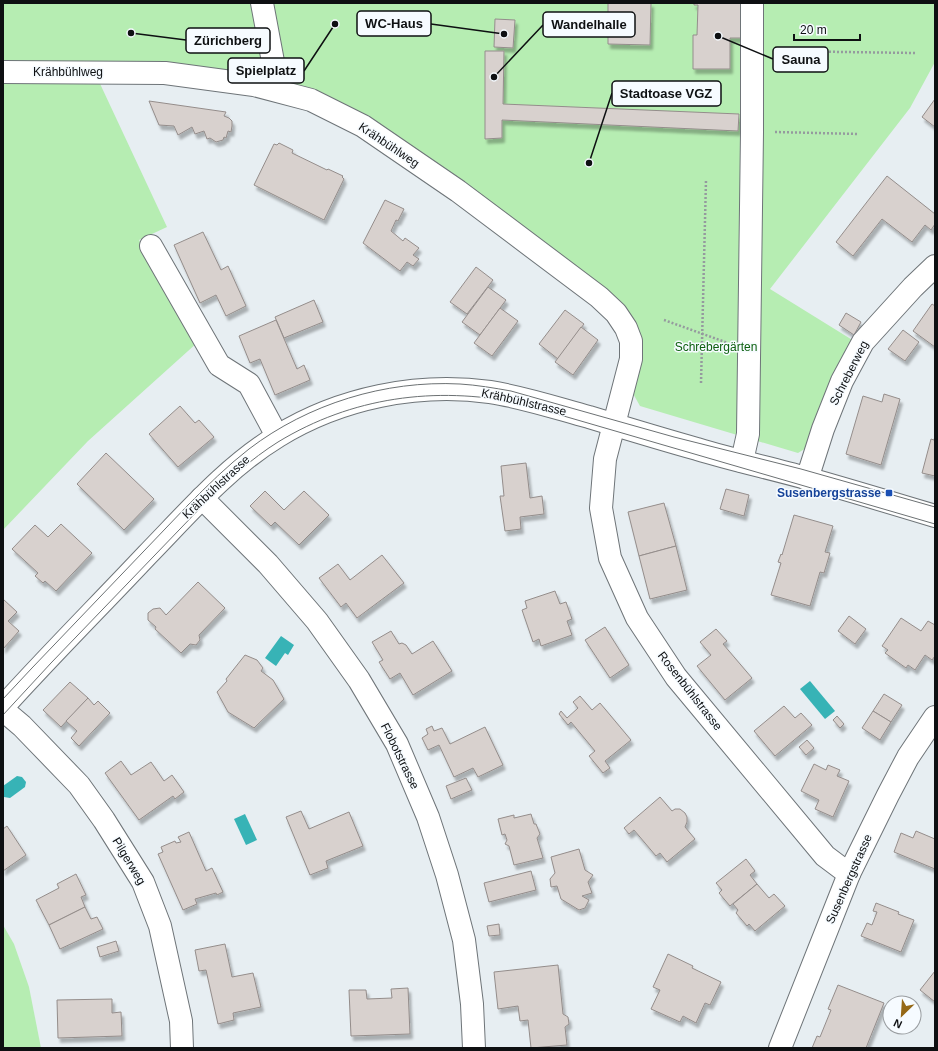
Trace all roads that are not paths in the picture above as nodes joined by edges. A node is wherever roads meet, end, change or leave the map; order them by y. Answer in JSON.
{"nodes":[{"id":1,"x":262,"y":3,"type":"edge"},
{"id":2,"x":752,"y":3,"type":"edge"},
{"id":3,"x":3,"y":72,"type":"edge"},
{"id":4,"x":279,"y":91,"type":"junction"},
{"id":5,"x":151,"y":246,"type":"dead end"},
{"id":6,"x":935,"y":266,"type":"edge"},
{"id":7,"x":614,"y":425,"type":"junction"},
{"id":8,"x":277,"y":436,"type":"junction"},
{"id":9,"x":742,"y":461,"type":"junction"},
{"id":10,"x":807,"y":479,"type":"junction"},
{"id":11,"x":202,"y":498,"type":"junction"},
{"id":12,"x":935,"y":516,"type":"edge"},
{"id":13,"x":3,"y":709,"type":"edge"},
{"id":14,"x":935,"y":718,"type":"edge"},
{"id":15,"x":849,"y":874,"type":"junction"},
{"id":16,"x":182,"y":1048,"type":"edge"},
{"id":17,"x":474,"y":1048,"type":"edge"},
{"id":18,"x":780,"y":1048,"type":"edge"}],
"edges":[{"from":1,"to":4,"type":"street"},
{"from":2,"to":9,"type":"street"},
{"from":3,"to":4,"type":"street","name":"Krähbühlweg"},
{"from":4,"to":7,"type":"street","name":"Krähbühlweg"},
{"from":5,"to":8,"type":"street"},
{"from":6,"to":10,"type":"street","name":"Schreberweg"},
{"from":7,"to":8,"type":"street","name":"Krähbühlstrasse"},
{"from":7,"to":9,"type":"street","name":"Krähbühlstrasse"},
{"from":7,"to":15,"type":"street","name":"Rosenbühlstrasse"},
{"from":8,"to":11,"type":"street","name":"Krähbühlstrasse"},
{"from":9,"to":10,"type":"street","name":"Krähbühlstrasse"},
{"from":10,"to":12,"type":"street","name":"Krähbühlstrasse"},
{"from":11,"to":13,"type":"street","name":"Krähbühlstrasse"},
{"from":11,"to":17,"type":"street","name":"Flobotstrasse"},
{"from":13,"to":16,"type":"street","name":"Pilgerweg"},
{"from":14,"to":15,"type":"street","name":"Susenbergstrasse"},
{"from":15,"to":18,"type":"street","name":"Susenbergstrasse"}]}
